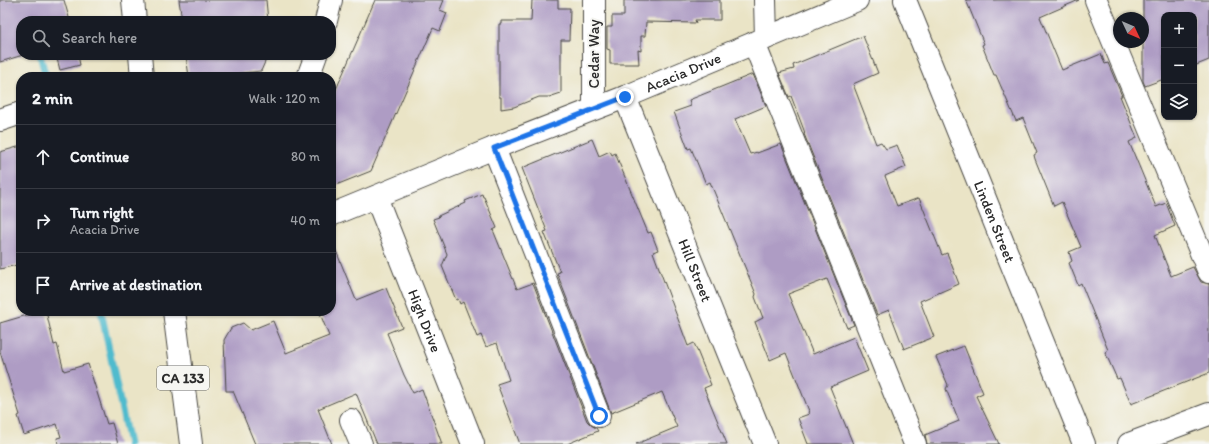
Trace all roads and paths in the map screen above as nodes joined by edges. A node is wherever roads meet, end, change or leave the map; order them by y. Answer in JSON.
{"nodes":[{"id":1,"x":133,"y":0,"type":"edge"},
{"id":2,"x":331,"y":0,"type":"edge"},
{"id":3,"x":594,"y":0,"type":"edge"},
{"id":4,"x":765,"y":0,"type":"edge"},
{"id":5,"x":857,"y":0,"type":"edge"},
{"id":6,"x":905,"y":0,"type":"edge"},
{"id":7,"x":1096,"y":0,"type":"edge"},
{"id":8,"x":135,"y":16,"type":"edge"},
{"id":9,"x":327,"y":16,"type":"edge"},
{"id":10,"x":760,"y":40,"type":"junction"},
{"id":11,"x":140,"y":60,"type":"edge"},
{"id":12,"x":314,"y":60,"type":"edge"},
{"id":13,"x":142,"y":72,"type":"edge"},
{"id":14,"x":310,"y":72,"type":"edge"},
{"id":15,"x":625,"y":97,"type":"junction"},
{"id":16,"x":594,"y":108,"type":"junction"},
{"id":17,"x":16,"y":115,"type":"edge"},
{"id":18,"x":0,"y":120,"type":"edge"},
{"id":19,"x":494,"y":148,"type":"junction"},
{"id":20,"x":376,"y":197,"type":"junction"},
{"id":21,"x":336,"y":213,"type":"edge"},
{"id":22,"x":1209,"y":272,"type":"edge"},
{"id":23,"x":175,"y":316,"type":"edge"},
{"id":24,"x":1209,"y":414,"type":"edge"},
{"id":25,"x":599,"y":416,"type":"dead end"},
{"id":26,"x":351,"y":420,"type":"dead end"},
{"id":27,"x":1153,"y":440,"type":"edge"},
{"id":28,"x":191,"y":444,"type":"edge"},
{"id":29,"x":361,"y":444,"type":"edge"},
{"id":30,"x":473,"y":444,"type":"edge"},
{"id":31,"x":765,"y":444,"type":"edge"},
{"id":32,"x":915,"y":444,"type":"edge"},
{"id":33,"x":1084,"y":444,"type":"edge"},
{"id":34,"x":1129,"y":444,"type":"edge"}],
"edges":[{"from":1,"to":8,"type":"street"},
{"from":2,"to":9,"type":"street"},
{"from":3,"to":16,"type":"street","name":"Cedar Way"},
{"from":4,"to":10,"type":"street"},
{"from":5,"to":10,"type":"street","name":"Acacia Drive"},
{"from":6,"to":33,"type":"street","name":"Linden Street"},
{"from":7,"to":22,"type":"street"},
{"from":10,"to":15,"type":"street","name":"Acacia Drive"},
{"from":10,"to":32,"type":"street"},
{"from":11,"to":13,"type":"street"},
{"from":12,"to":14,"type":"street"},
{"from":15,"to":16,"type":"street","name":"Acacia Drive"},
{"from":15,"to":31,"type":"street","name":"Hill Street"},
{"from":16,"to":19,"type":"street","name":"Acacia Drive"},
{"from":17,"to":18,"type":"street"},
{"from":19,"to":20,"type":"street","name":"Acacia Drive"},
{"from":19,"to":25,"type":"street"},
{"from":20,"to":21,"type":"street","name":"Acacia Drive"},
{"from":20,"to":30,"type":"street","name":"High Drive"},
{"from":23,"to":28,"type":"street","number":"CA 133"},
{"from":24,"to":27,"type":"street"},
{"from":26,"to":29,"type":"street"},
{"from":27,"to":34,"type":"street"}]}
